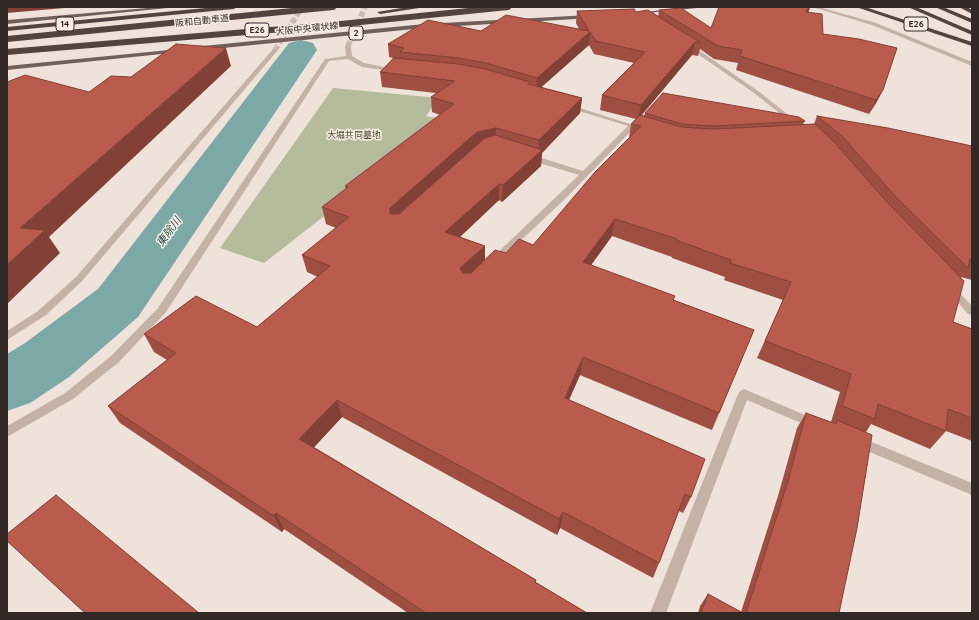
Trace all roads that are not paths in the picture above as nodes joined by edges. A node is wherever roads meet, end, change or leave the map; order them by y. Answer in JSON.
{"nodes":[{"id":1,"x":176,"y":7,"type":"edge"},
{"id":2,"x":234,"y":7,"type":"edge"},
{"id":3,"x":333,"y":7,"type":"edge"},
{"id":4,"x":423,"y":7,"type":"edge"},
{"id":5,"x":508,"y":7,"type":"edge"},
{"id":6,"x":705,"y":7,"type":"edge"},
{"id":7,"x":814,"y":7,"type":"edge"},
{"id":8,"x":859,"y":7,"type":"edge"},
{"id":9,"x":911,"y":7,"type":"edge"},
{"id":10,"x":938,"y":7,"type":"edge"},
{"id":11,"x":962,"y":7,"type":"edge"},
{"id":12,"x":972,"y":12,"type":"edge"},
{"id":13,"x":373,"y":13,"type":"dead end"},
{"id":14,"x":637,"y":13,"type":"junction"},
{"id":15,"x":629,"y":14,"type":"edge"},
{"id":16,"x":600,"y":16,"type":"edge"},
{"id":17,"x":327,"y":18,"type":"dead end"},
{"id":18,"x":650,"y":21,"type":"edge"},
{"id":19,"x":972,"y":21,"type":"edge"},
{"id":20,"x":7,"y":22,"type":"edge"},
{"id":21,"x":7,"y":29,"type":"edge"},
{"id":22,"x":972,"y":33,"type":"edge"},
{"id":23,"x":7,"y":38,"type":"edge"},
{"id":24,"x":682,"y":41,"type":"edge"},
{"id":25,"x":972,"y":44,"type":"edge"},
{"id":26,"x":348,"y":46,"type":"tunnel mouth"},
{"id":27,"x":196,"y":49,"type":"edge"},
{"id":28,"x":188,"y":50,"type":"edge"},
{"id":29,"x":275,"y":50,"type":"tunnel mouth"},
{"id":30,"x":7,"y":51,"type":"edge"},
{"id":31,"x":349,"y":57,"type":"junction"},
{"id":32,"x":972,"y":64,"type":"edge"},
{"id":33,"x":7,"y":68,"type":"edge"},
{"id":34,"x":405,"y":71,"type":"edge"},
{"id":35,"x":559,"y":103,"type":"edge"},
{"id":36,"x":632,"y":126,"type":"junction"},
{"id":37,"x":799,"y":126,"type":"edge"},
{"id":38,"x":652,"y":131,"type":"edge"},
{"id":39,"x":517,"y":154,"type":"edge"},
{"id":40,"x":584,"y":174,"type":"junction"},
{"id":41,"x":490,"y":266,"type":"edge"},
{"id":42,"x":946,"y":284,"type":"edge"},
{"id":43,"x":972,"y":312,"type":"edge"},
{"id":44,"x":7,"y":336,"type":"edge"},
{"id":45,"x":825,"y":428,"type":"edge"},
{"id":46,"x":7,"y":432,"type":"edge"},
{"id":47,"x":847,"y":437,"type":"edge"},
{"id":48,"x":972,"y":489,"type":"edge"},
{"id":49,"x":658,"y":613,"type":"edge"}],
"edges":[{"from":1,"to":20,"type":"main road"},
{"from":2,"to":21,"type":"highway","number":"14"},
{"from":3,"to":23,"type":"highway","name":"阪和自動車道","number":"E26","bridge":true},
{"from":4,"to":13,"type":"highway"},
{"from":5,"to":30,"type":"highway","number":"E26","bridge":true},
{"from":6,"to":14,"type":"main road"},
{"from":7,"to":32,"type":"street"},
{"from":8,"to":25,"type":"highway","number":"E26"},
{"from":9,"to":22,"type":"highway"},
{"from":10,"to":19,"type":"highway"},
{"from":11,"to":12,"type":"highway"},
{"from":14,"to":15,"type":"main road"},
{"from":14,"to":18,"type":"street"},
{"from":16,"to":27,"type":"main road","name":"大阪中央環状線","number":"2"},
{"from":17,"to":30,"type":"highway","name":"阪和自動車道","number":"E26","bridge":true},
{"from":24,"to":37,"type":"street"},
{"from":26,"to":31,"type":"street"},
{"from":28,"to":33,"type":"main road"},
{"from":29,"to":44,"type":"street"},
{"from":31,"to":34,"type":"street"},
{"from":31,"to":46,"type":"street"},
{"from":35,"to":36,"type":"street"},
{"from":36,"to":38,"type":"street"},
{"from":36,"to":40,"type":"street"},
{"from":39,"to":40,"type":"street"},
{"from":40,"to":41,"type":"street"},
{"from":42,"to":43,"type":"street"},
{"from":45,"to":49,"type":"street"},
{"from":47,"to":48,"type":"street"}]}
